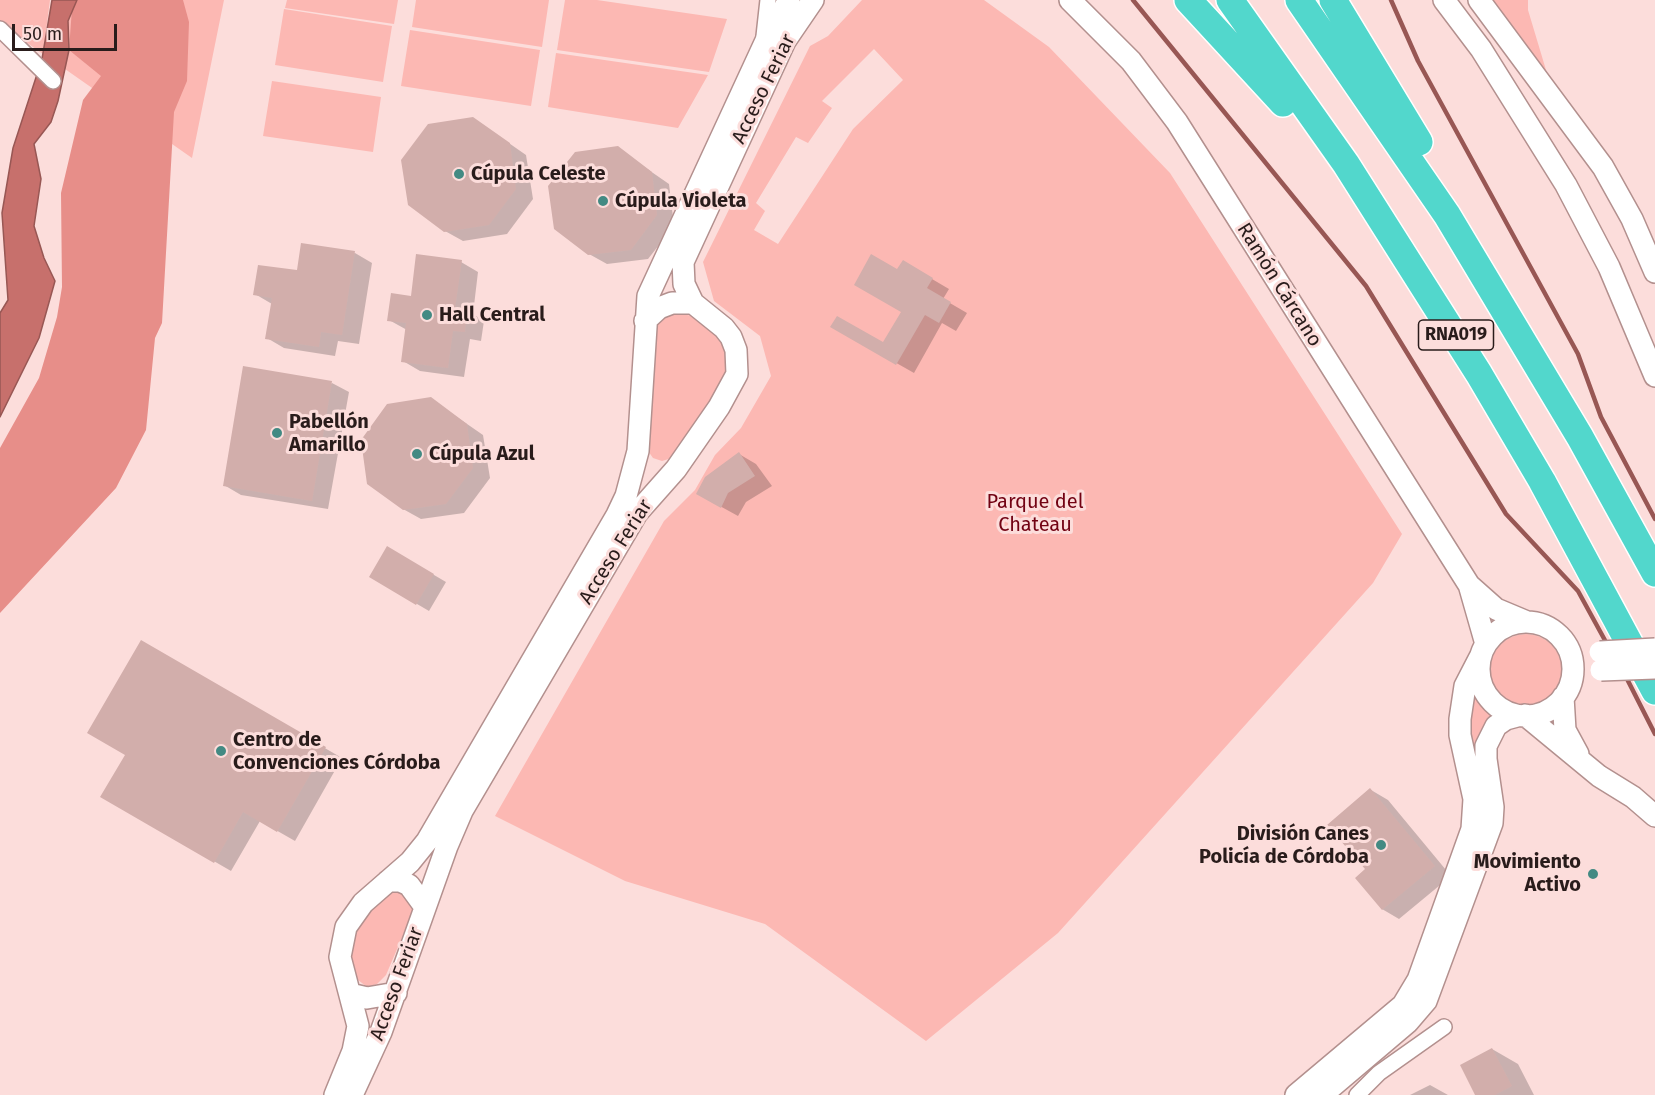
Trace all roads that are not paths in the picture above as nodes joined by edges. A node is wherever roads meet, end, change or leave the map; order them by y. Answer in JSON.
{"nodes":[{"id":1,"x":768,"y":0,"type":"edge"},
{"id":2,"x":789,"y":0,"type":"edge"},
{"id":3,"x":813,"y":0,"type":"edge"},
{"id":4,"x":1070,"y":0,"type":"edge"},
{"id":5,"x":1188,"y":0,"type":"edge"},
{"id":6,"x":1230,"y":0,"type":"edge"},
{"id":7,"x":1299,"y":0,"type":"edge"},
{"id":8,"x":1333,"y":0,"type":"edge"},
{"id":9,"x":1444,"y":0,"type":"edge"},
{"id":10,"x":1479,"y":0,"type":"edge"},
{"id":11,"x":0,"y":29,"type":"edge"},
{"id":12,"x":762,"y":49,"type":"junction"},
{"id":13,"x":53,"y":81,"type":"dead end"},
{"id":14,"x":1371,"y":203,"type":"junction"},
{"id":15,"x":1655,"y":272,"type":"edge"},
{"id":16,"x":1499,"y":301,"type":"junction"},
{"id":17,"x":693,"y":303,"type":"junction"},
{"id":18,"x":645,"y":321,"type":"junction"},
{"id":19,"x":1655,"y":376,"type":"edge"},
{"id":20,"x":638,"y":451,"type":"junction"},
{"id":21,"x":676,"y":469,"type":"junction"},
{"id":22,"x":1655,"y":573,"type":"edge"},
{"id":23,"x":1469,"y":585,"type":"junction"},
{"id":24,"x":1527,"y":622,"type":"junction"},
{"id":25,"x":1560,"y":638,"type":"junction"},
{"id":26,"x":1655,"y":649,"type":"edge"},
{"id":27,"x":1483,"y":650,"type":"junction"},
{"id":28,"x":1600,"y":661,"type":"junction"},
{"id":29,"x":1655,"y":668,"type":"edge"},
{"id":30,"x":1567,"y":691,"type":"junction"},
{"id":31,"x":1655,"y":692,"type":"edge"},
{"id":32,"x":1521,"y":716,"type":"junction"},
{"id":33,"x":1585,"y":764,"type":"junction"},
{"id":34,"x":1655,"y":816,"type":"edge"},
{"id":35,"x":388,"y":881,"type":"junction"},
{"id":36,"x":426,"y":907,"type":"junction"},
{"id":37,"x":396,"y":993,"type":"junction"},
{"id":38,"x":350,"y":994,"type":"junction"},
{"id":39,"x":1444,"y":1027,"type":"dead end"},
{"id":40,"x":334,"y":1095,"type":"edge"},
{"id":41,"x":352,"y":1095,"type":"edge"},
{"id":42,"x":1296,"y":1095,"type":"edge"},
{"id":43,"x":1322,"y":1095,"type":"edge"},
{"id":44,"x":1357,"y":1095,"type":"edge"}],
"edges":[{"from":1,"to":12,"type":"street"},
{"from":2,"to":12,"type":"main road","name":"Acceso Feriar"},
{"from":3,"to":17,"type":"main road","name":"Acceso Feriar"},
{"from":4,"to":23,"type":"main road","name":"Ramón Cárcano"},
{"from":5,"to":14,"type":"highway"},
{"from":6,"to":14,"type":"highway","number":"RNA019"},
{"from":7,"to":16,"type":"highway","number":"RNA019"},
{"from":8,"to":16,"type":"highway"},
{"from":9,"to":19,"type":"main road"},
{"from":10,"to":15,"type":"main road"},
{"from":11,"to":13,"type":"street"},
{"from":12,"to":18,"type":"main road","name":"Acceso Feriar"},
{"from":14,"to":31,"type":"highway","number":"RNA019"},
{"from":16,"to":22,"type":"highway","number":"RNA019"},
{"from":17,"to":18,"type":"main road"},
{"from":17,"to":21,"type":"main road","name":"Acceso Feriar"},
{"from":18,"to":20,"type":"main road","name":"Acceso Feriar"},
{"from":20,"to":21,"type":"main road"},
{"from":20,"to":35,"type":"main road","name":"Acceso Feriar"},
{"from":21,"to":36,"type":"main road","name":"Acceso Feriar"},
{"from":23,"to":24,"type":"main road","name":"Ramón Cárcano"},
{"from":23,"to":27,"type":"main road","name":"Ramón Cárcano"},
{"from":24,"to":25,"type":"main road"},
{"from":24,"to":27,"type":"main road"},
{"from":25,"to":28,"type":"main road"},
{"from":25,"to":30,"type":"main road"},
{"from":26,"to":28,"type":"main road","bridge":true},
{"from":27,"to":32,"type":"main road"},
{"from":27,"to":42,"type":"main road"},
{"from":28,"to":29,"type":"main road","bridge":true},
{"from":28,"to":30,"type":"main road"},
{"from":30,"to":32,"type":"main road"},
{"from":30,"to":33,"type":"main road"},
{"from":32,"to":33,"type":"main road"},
{"from":32,"to":43,"type":"main road"},
{"from":33,"to":34,"type":"main road"},
{"from":35,"to":36,"type":"main road"},
{"from":35,"to":38,"type":"main road","name":"Acceso Feriar"},
{"from":36,"to":37,"type":"main road","name":"Acceso Feriar"},
{"from":37,"to":38,"type":"main road"},
{"from":37,"to":41,"type":"main road","name":"Acceso Feriar"},
{"from":38,"to":40,"type":"main road","name":"Acceso Feriar"},
{"from":39,"to":44,"type":"street"}]}
